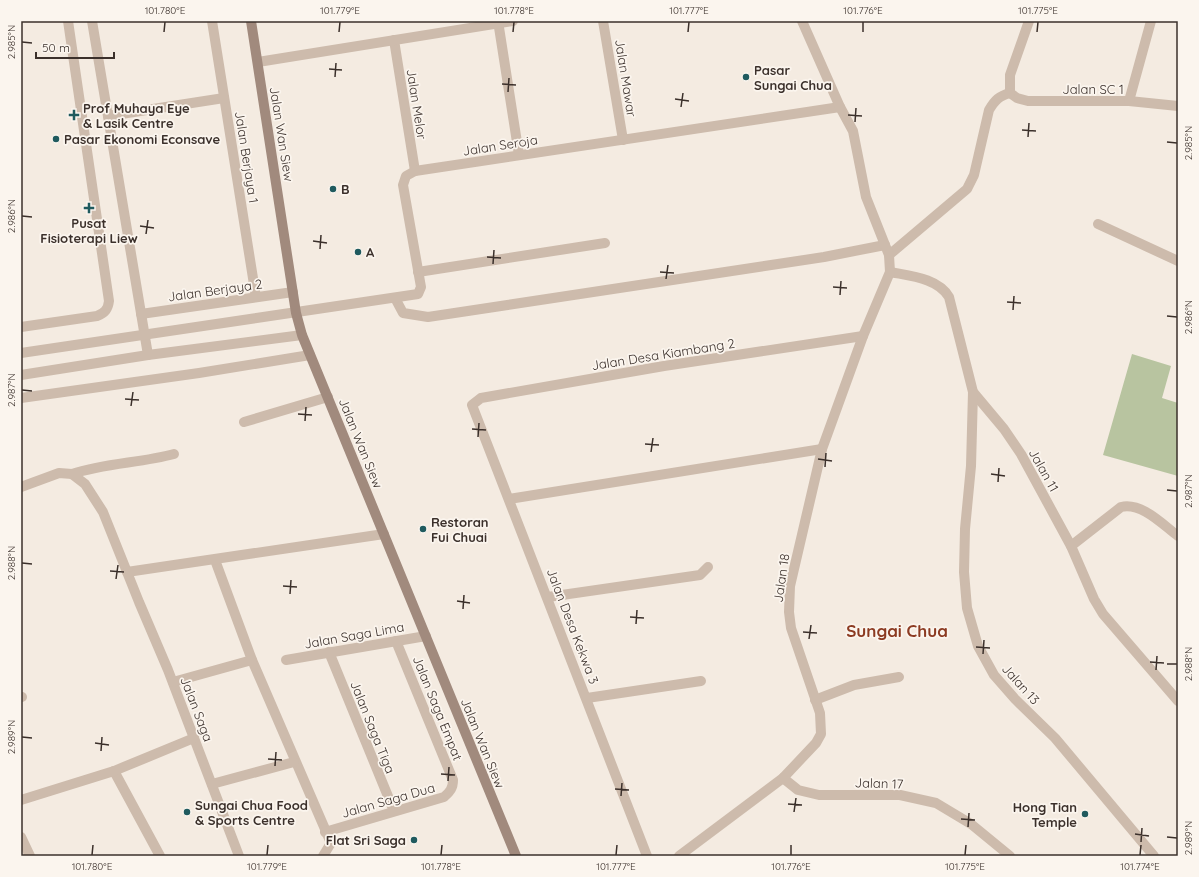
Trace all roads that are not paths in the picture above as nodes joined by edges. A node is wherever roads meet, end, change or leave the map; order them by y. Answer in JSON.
{"nodes":[{"id":1,"x":68,"y":21,"type":"edge"},
{"id":2,"x":92,"y":21,"type":"edge"},
{"id":3,"x":212,"y":21,"type":"edge"},
{"id":4,"x":251,"y":21,"type":"edge"},
{"id":5,"x":513,"y":21,"type":"edge"},
{"id":6,"x":604,"y":21,"type":"edge"},
{"id":7,"x":802,"y":21,"type":"edge"},
{"id":8,"x":1028,"y":21,"type":"edge"},
{"id":9,"x":1152,"y":21,"type":"edge"},
{"id":10,"x":498,"y":22,"type":"edge"},
{"id":11,"x":394,"y":40,"type":"junction"},
{"id":12,"x":258,"y":62,"type":"junction"},
{"id":13,"x":1010,"y":93,"type":"junction"},
{"id":14,"x":224,"y":98,"type":"junction"},
{"id":15,"x":1129,"y":101,"type":"junction"},
{"id":16,"x":1178,"y":106,"type":"edge"},
{"id":17,"x":840,"y":107,"type":"junction"},
{"id":18,"x":108,"y":116,"type":"junction"},
{"id":19,"x":623,"y":140,"type":"junction"},
{"id":20,"x":519,"y":155,"type":"junction"},
{"id":21,"x":415,"y":172,"type":"junction"},
{"id":22,"x":1098,"y":224,"type":"dead end"},
{"id":23,"x":605,"y":243,"type":"dead end"},
{"id":24,"x":885,"y":245,"type":"junction"},
{"id":25,"x":889,"y":255,"type":"junction"},
{"id":26,"x":1178,"y":261,"type":"edge"},
{"id":27,"x":418,"y":272,"type":"junction"},
{"id":28,"x":890,"y":272,"type":"junction"},
{"id":29,"x":293,"y":292,"type":"junction"},
{"id":30,"x":256,"y":297,"type":"junction"},
{"id":31,"x":395,"y":298,"type":"junction"},
{"id":32,"x":296,"y":313,"type":"junction"},
{"id":33,"x":141,"y":314,"type":"junction"},
{"id":34,"x":21,"y":327,"type":"edge"},
{"id":35,"x":145,"y":334,"type":"junction"},
{"id":36,"x":302,"y":336,"type":"junction"},
{"id":37,"x":863,"y":336,"type":"junction"},
{"id":38,"x":21,"y":353,"type":"edge"},
{"id":39,"x":148,"y":355,"type":"junction"},
{"id":40,"x":310,"y":355,"type":"junction"},
{"id":41,"x":21,"y":375,"type":"edge"},
{"id":42,"x":973,"y":392,"type":"junction"},
{"id":43,"x":328,"y":397,"type":"junction"},
{"id":44,"x":21,"y":398,"type":"edge"},
{"id":45,"x":472,"y":407,"type":"joint"},
{"id":46,"x":244,"y":422,"type":"dead end"},
{"id":47,"x":822,"y":449,"type":"junction"},
{"id":48,"x":174,"y":454,"type":"dead end"},
{"id":49,"x":72,"y":474,"type":"junction"},
{"id":50,"x":21,"y":487,"type":"edge"},
{"id":51,"x":509,"y":499,"type":"junction"},
{"id":52,"x":384,"y":534,"type":"junction"},
{"id":53,"x":1178,"y":536,"type":"edge"},
{"id":54,"x":1071,"y":546,"type":"junction"},
{"id":55,"x":215,"y":560,"type":"junction"},
{"id":56,"x":708,"y":567,"type":"dead end"},
{"id":57,"x":127,"y":572,"type":"junction"},
{"id":58,"x":548,"y":597,"type":"junction"},
{"id":59,"x":426,"y":636,"type":"junction"},
{"id":60,"x":396,"y":641,"type":"junction"},
{"id":61,"x":328,"y":652,"type":"junction"},
{"id":62,"x":252,"y":660,"type":"junction"},
{"id":63,"x":286,"y":660,"type":"dead end"},
{"id":64,"x":900,"y":677,"type":"dead end"},
{"id":65,"x":701,"y":681,"type":"dead end"},
{"id":66,"x":173,"y":682,"type":"junction"},
{"id":67,"x":587,"y":698,"type":"junction"},
{"id":68,"x":816,"y":700,"type":"junction"},
{"id":69,"x":1178,"y":701,"type":"edge"},
{"id":70,"x":194,"y":738,"type":"junction"},
{"id":71,"x":294,"y":762,"type":"junction"},
{"id":72,"x":114,"y":771,"type":"junction"},
{"id":73,"x":783,"y":778,"type":"junction"},
{"id":74,"x":212,"y":784,"type":"junction"},
{"id":75,"x":453,"y":786,"type":"joint"},
{"id":76,"x":21,"y":800,"type":"edge"},
{"id":77,"x":394,"y":811,"type":"junction"},
{"id":78,"x":325,"y":832,"type":"junction"},
{"id":79,"x":21,"y":837,"type":"edge"},
{"id":80,"x":30,"y":856,"type":"edge"},
{"id":81,"x":160,"y":856,"type":"edge"},
{"id":82,"x":239,"y":856,"type":"edge"},
{"id":83,"x":323,"y":856,"type":"edge"},
{"id":84,"x":516,"y":856,"type":"edge"},
{"id":85,"x":647,"y":856,"type":"edge"},
{"id":86,"x":679,"y":856,"type":"edge"},
{"id":87,"x":1010,"y":856,"type":"edge"},
{"id":88,"x":1154,"y":856,"type":"edge"}],
"edges":[{"from":1,"to":34,"type":"street"},
{"from":2,"to":18,"type":"street"},
{"from":3,"to":14,"type":"street","name":"Jalan Berjaya 1"},
{"from":4,"to":12,"type":"street","name":"Jalan Wan Siew"},
{"from":5,"to":10,"type":"street"},
{"from":6,"to":19,"type":"street","name":"Jalan Mawar"},
{"from":7,"to":17,"type":"street"},
{"from":8,"to":13,"type":"street"},
{"from":9,"to":15,"type":"street"},
{"from":10,"to":11,"type":"street"},
{"from":10,"to":20,"type":"street"},
{"from":11,"to":12,"type":"street"},
{"from":11,"to":21,"type":"street","name":"Jalan Melor"},
{"from":12,"to":29,"type":"street","name":"Jalan Wan Siew"},
{"from":13,"to":15,"type":"street","name":"Jalan SC 1"},
{"from":13,"to":25,"type":"street"},
{"from":14,"to":18,"type":"street"},
{"from":14,"to":30,"type":"street","name":"Jalan Berjaya 1"},
{"from":15,"to":16,"type":"street","name":"Jalan SC 1"},
{"from":17,"to":19,"type":"street","name":"Jalan Seroja"},
{"from":17,"to":24,"type":"street"},
{"from":18,"to":33,"type":"street"},
{"from":19,"to":20,"type":"street","name":"Jalan Seroja"},
{"from":20,"to":21,"type":"street","name":"Jalan Seroja"},
{"from":21,"to":27,"type":"street"},
{"from":22,"to":26,"type":"street"},
{"from":23,"to":27,"type":"street"},
{"from":24,"to":25,"type":"street"},
{"from":24,"to":31,"type":"street"},
{"from":25,"to":28,"type":"street"},
{"from":27,"to":31,"type":"street"},
{"from":28,"to":37,"type":"street","name":"Jalan 18"},
{"from":28,"to":42,"type":"street","name":"Jalan 11"},
{"from":29,"to":30,"type":"street","name":"Jalan Berjaya 2"},
{"from":29,"to":32,"type":"street","name":"Jalan Wan Siew"},
{"from":30,"to":33,"type":"street","name":"Jalan Berjaya 2"},
{"from":31,"to":32,"type":"street"},
{"from":32,"to":35,"type":"street"},
{"from":32,"to":36,"type":"street","name":"Jalan Wan Siew"},
{"from":33,"to":35,"type":"street"},
{"from":35,"to":38,"type":"street"},
{"from":35,"to":39,"type":"street"},
{"from":36,"to":39,"type":"street"},
{"from":36,"to":40,"type":"street","name":"Jalan Wan Siew"},
{"from":37,"to":45,"type":"street","name":"Jalan Desa Kiambang 2"},
{"from":37,"to":47,"type":"street","name":"Jalan 18"},
{"from":39,"to":41,"type":"street"},
{"from":40,"to":43,"type":"street","name":"Jalan Wan Siew"},
{"from":40,"to":44,"type":"street"},
{"from":42,"to":54,"type":"street","name":"Jalan 11"},
{"from":42,"to":88,"type":"street","name":"Jalan 13"},
{"from":43,"to":46,"type":"street"},
{"from":43,"to":52,"type":"street","name":"Jalan Wan Siew"},
{"from":45,"to":51,"type":"street","name":"Jalan Desa Kekwa 3"},
{"from":47,"to":51,"type":"street"},
{"from":47,"to":68,"type":"street","name":"Jalan 18"},
{"from":48,"to":49,"type":"street"},
{"from":49,"to":50,"type":"street"},
{"from":49,"to":57,"type":"street","name":"Jalan Saga"},
{"from":51,"to":58,"type":"street","name":"Jalan Desa Kekwa 3"},
{"from":52,"to":55,"type":"street"},
{"from":52,"to":59,"type":"street","name":"Jalan Wan Siew"},
{"from":53,"to":54,"type":"street"},
{"from":54,"to":69,"type":"street","name":"Jalan 11"},
{"from":55,"to":57,"type":"street"},
{"from":55,"to":62,"type":"street"},
{"from":56,"to":58,"type":"street"},
{"from":57,"to":66,"type":"street","name":"Jalan Saga"},
{"from":58,"to":67,"type":"street","name":"Jalan Desa Kekwa 3"},
{"from":59,"to":60,"type":"street","name":"Jalan Saga Lima"},
{"from":59,"to":84,"type":"street","name":"Jalan Wan Siew"},
{"from":60,"to":61,"type":"street","name":"Jalan Saga Lima"},
{"from":60,"to":75,"type":"street","name":"Jalan Saga Empat"},
{"from":61,"to":63,"type":"street","name":"Jalan Saga Lima"},
{"from":61,"to":77,"type":"street","name":"Jalan Saga Tiga"},
{"from":62,"to":66,"type":"street"},
{"from":62,"to":71,"type":"street"},
{"from":64,"to":68,"type":"street"},
{"from":65,"to":67,"type":"street"},
{"from":66,"to":70,"type":"street","name":"Jalan Saga"},
{"from":67,"to":85,"type":"street","name":"Jalan Desa Kekwa 3"},
{"from":68,"to":73,"type":"street","name":"Jalan 18"},
{"from":70,"to":72,"type":"street"},
{"from":70,"to":74,"type":"street","name":"Jalan Saga"},
{"from":71,"to":74,"type":"street"},
{"from":71,"to":78,"type":"street"},
{"from":72,"to":76,"type":"street"},
{"from":72,"to":81,"type":"street"},
{"from":73,"to":86,"type":"street","name":"Jalan 18"},
{"from":73,"to":87,"type":"street","name":"Jalan 17"},
{"from":74,"to":82,"type":"street","name":"Jalan Saga"},
{"from":75,"to":77,"type":"street","name":"Jalan Saga Dua"},
{"from":77,"to":78,"type":"street","name":"Jalan Saga Dua"},
{"from":78,"to":83,"type":"street"},
{"from":79,"to":80,"type":"street"}]}
